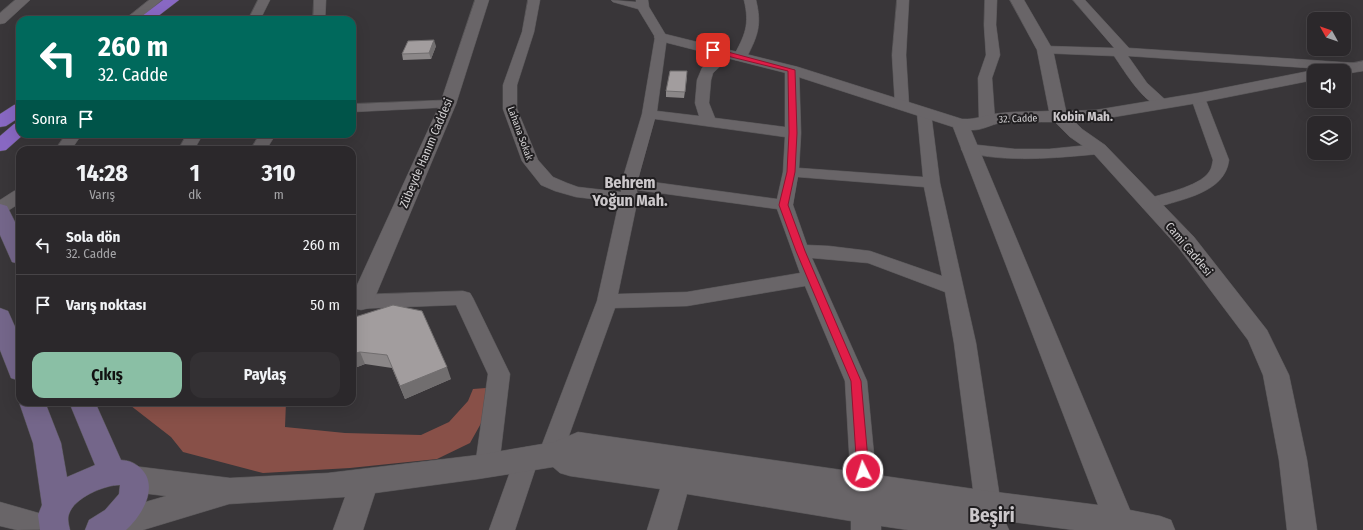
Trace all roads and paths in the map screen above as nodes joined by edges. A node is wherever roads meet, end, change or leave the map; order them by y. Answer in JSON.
{"nodes":[{"id":1,"x":22,"y":0,"type":"edge"},
{"id":2,"x":156,"y":0,"type":"edge"},
{"id":3,"x":264,"y":0,"type":"edge"},
{"id":4,"x":320,"y":0,"type":"edge"},
{"id":5,"x":482,"y":0,"type":"edge"},
{"id":6,"x":534,"y":0,"type":"edge"},
{"id":7,"x":617,"y":0,"type":"edge"},
{"id":8,"x":750,"y":0,"type":"edge"},
{"id":9,"x":903,"y":0,"type":"edge"},
{"id":10,"x":991,"y":0,"type":"edge"},
{"id":11,"x":1017,"y":0,"type":"edge"},
{"id":12,"x":1079,"y":0,"type":"edge"},
{"id":13,"x":178,"y":2,"type":"edge"},
{"id":14,"x":643,"y":3,"type":"edge"},
{"id":15,"x":135,"y":16,"type":"edge"},
{"id":16,"x":152,"y":16,"type":"edge"},
{"id":17,"x":166,"y":16,"type":"edge"},
{"id":18,"x":256,"y":16,"type":"edge"},
{"id":19,"x":319,"y":16,"type":"edge"},
{"id":20,"x":0,"y":20,"type":"edge"},
{"id":21,"x":661,"y":37,"type":"junction"},
{"id":22,"x":1045,"y":50,"type":"junction"},
{"id":23,"x":1121,"y":52,"type":"junction"},
{"id":24,"x":733,"y":55,"type":"junction"},
{"id":25,"x":1359,"y":66,"type":"edge"},
{"id":26,"x":792,"y":70,"type":"junction"},
{"id":27,"x":1307,"y":76,"type":"edge"},
{"id":28,"x":1198,"y":98,"type":"junction"},
{"id":29,"x":448,"y":104,"type":"junction"},
{"id":30,"x":1163,"y":104,"type":"junction"},
{"id":31,"x":902,"y":105,"type":"junction"},
{"id":32,"x":356,"y":108,"type":"edge"},
{"id":33,"x":16,"y":112,"type":"edge"},
{"id":34,"x":924,"y":112,"type":"junction"},
{"id":35,"x":650,"y":114,"type":"junction"},
{"id":36,"x":1059,"y":116,"type":"junction"},
{"id":37,"x":987,"y":120,"type":"junction"},
{"id":38,"x":0,"y":122,"type":"edge"},
{"id":39,"x":709,"y":122,"type":"junction"},
{"id":40,"x":960,"y":124,"type":"junction"},
{"id":41,"x":16,"y":132,"type":"edge"},
{"id":42,"x":793,"y":133,"type":"junction"},
{"id":43,"x":0,"y":146,"type":"edge"},
{"id":44,"x":969,"y":149,"type":"junction"},
{"id":45,"x":1099,"y":149,"type":"junction"},
{"id":46,"x":791,"y":172,"type":"junction"},
{"id":47,"x":932,"y":183,"type":"junction"},
{"id":48,"x":629,"y":191,"type":"junction"},
{"id":49,"x":16,"y":198,"type":"edge"},
{"id":50,"x":1149,"y":204,"type":"junction"},
{"id":51,"x":784,"y":205,"type":"junction"},
{"id":52,"x":0,"y":209,"type":"edge"},
{"id":53,"x":16,"y":247,"type":"edge"},
{"id":54,"x":800,"y":251,"type":"junction"},
{"id":55,"x":812,"y":278,"type":"junction"},
{"id":56,"x":952,"y":287,"type":"junction"},
{"id":57,"x":607,"y":301,"type":"junction"},
{"id":58,"x":356,"y":302,"type":"edge"},
{"id":59,"x":0,"y":317,"type":"edge"},
{"id":60,"x":16,"y":360,"type":"edge"},
{"id":61,"x":33,"y":406,"type":"edge"},
{"id":62,"x":84,"y":406,"type":"edge"},
{"id":63,"x":545,"y":456,"type":"junction"},
{"id":64,"x":487,"y":466,"type":"junction"},
{"id":65,"x":680,"y":469,"type":"junction"},
{"id":66,"x":123,"y":475,"type":"junction"},
{"id":67,"x":365,"y":482,"type":"junction"},
{"id":68,"x":230,"y":491,"type":"junction"},
{"id":69,"x":865,"y":508,"type":"edge"},
{"id":70,"x":0,"y":514,"type":"edge"},
{"id":71,"x":55,"y":524,"type":"edge"},
{"id":72,"x":991,"y":524,"type":"edge"},
{"id":73,"x":1121,"y":526,"type":"edge"},
{"id":74,"x":104,"y":529,"type":"edge"},
{"id":75,"x":348,"y":530,"type":"edge"},
{"id":76,"x":502,"y":530,"type":"edge"},
{"id":77,"x":662,"y":530,"type":"edge"},
{"id":78,"x":1160,"y":530,"type":"edge"},
{"id":79,"x":1302,"y":530,"type":"edge"}],
"edges":[{"from":1,"to":20,"type":"street"},
{"from":2,"to":15,"type":"street"},
{"from":3,"to":18,"type":"street"},
{"from":4,"to":19,"type":"street"},
{"from":5,"to":29,"type":"street","name":"Zübeyde Hanım Caddesi"},
{"from":6,"to":48,"type":"street","name":"Lahana Sokak"},
{"from":7,"to":14,"type":"street"},
{"from":8,"to":24,"type":"street"},
{"from":9,"to":31,"type":"street"},
{"from":10,"to":37,"type":"street"},
{"from":11,"to":22,"type":"street"},
{"from":12,"to":23,"type":"street"},
{"from":13,"to":16,"type":"highway"},
{"from":13,"to":17,"type":"highway"},
{"from":14,"to":21,"type":"street"},
{"from":21,"to":24,"type":"street","name":"32. Cadde"},
{"from":21,"to":35,"type":"street"},
{"from":22,"to":23,"type":"street"},
{"from":22,"to":36,"type":"street"},
{"from":23,"to":25,"type":"street"},
{"from":23,"to":30,"type":"street"},
{"from":24,"to":26,"type":"street","name":"32. Cadde"},
{"from":24,"to":39,"type":"street"},
{"from":26,"to":31,"type":"street","name":"32. Cadde"},
{"from":26,"to":42,"type":"street"},
{"from":27,"to":28,"type":"street","name":"32. Cadde"},
{"from":28,"to":30,"type":"street","name":"32. Cadde"},
{"from":28,"to":50,"type":"street"},
{"from":29,"to":32,"type":"street"},
{"from":29,"to":58,"type":"street","name":"Zübeyde Hanım Caddesi"},
{"from":30,"to":36,"type":"street","name":"32. Cadde"},
{"from":31,"to":34,"type":"street","name":"32. Cadde"},
{"from":33,"to":38,"type":"highway"},
{"from":34,"to":40,"type":"street","name":"32. Cadde"},
{"from":34,"to":47,"type":"street"},
{"from":35,"to":39,"type":"street"},
{"from":35,"to":48,"type":"street"},
{"from":36,"to":37,"type":"street","name":"32. Cadde"},
{"from":36,"to":45,"type":"street","name":"Cami Caddesi"},
{"from":37,"to":40,"type":"street","name":"32. Cadde"},
{"from":39,"to":42,"type":"street"},
{"from":40,"to":44,"type":"street"},
{"from":41,"to":43,"type":"highway"},
{"from":42,"to":46,"type":"street"},
{"from":44,"to":45,"type":"street"},
{"from":44,"to":73,"type":"street"},
{"from":45,"to":50,"type":"street","name":"Cami Caddesi"},
{"from":46,"to":47,"type":"street"},
{"from":46,"to":51,"type":"street"},
{"from":47,"to":56,"type":"street"},
{"from":48,"to":51,"type":"street","name":"Lahana Sokak"},
{"from":48,"to":57,"type":"street"},
{"from":49,"to":52,"type":"street"},
{"from":50,"to":79,"type":"street","name":"Cami Caddesi"},
{"from":51,"to":54,"type":"street"},
{"from":52,"to":53,"type":"main road"},
{"from":54,"to":55,"type":"street"},
{"from":54,"to":56,"type":"street"},
{"from":55,"to":57,"type":"street"},
{"from":55,"to":69,"type":"street"},
{"from":56,"to":72,"type":"street"},
{"from":57,"to":63,"type":"street"},
{"from":58,"to":64,"type":"street"},
{"from":59,"to":60,"type":"main road"},
{"from":61,"to":71,"type":"main road"},
{"from":62,"to":66,"type":"main road"},
{"from":63,"to":64,"type":"street"},
{"from":63,"to":65,"type":"street"},
{"from":63,"to":76,"type":"street"},
{"from":64,"to":67,"type":"street"},
{"from":65,"to":69,"type":"street"},
{"from":65,"to":77,"type":"street"},
{"from":66,"to":68,"type":"street"},
{"from":66,"to":71,"type":"main road"},
{"from":66,"to":74,"type":"main road"},
{"from":67,"to":68,"type":"street"},
{"from":67,"to":75,"type":"street"},
{"from":68,"to":74,"type":"street"},
{"from":69,"to":72,"type":"street"},
{"from":70,"to":71,"type":"street"},
{"from":72,"to":73,"type":"street"},
{"from":73,"to":78,"type":"street"}]}
